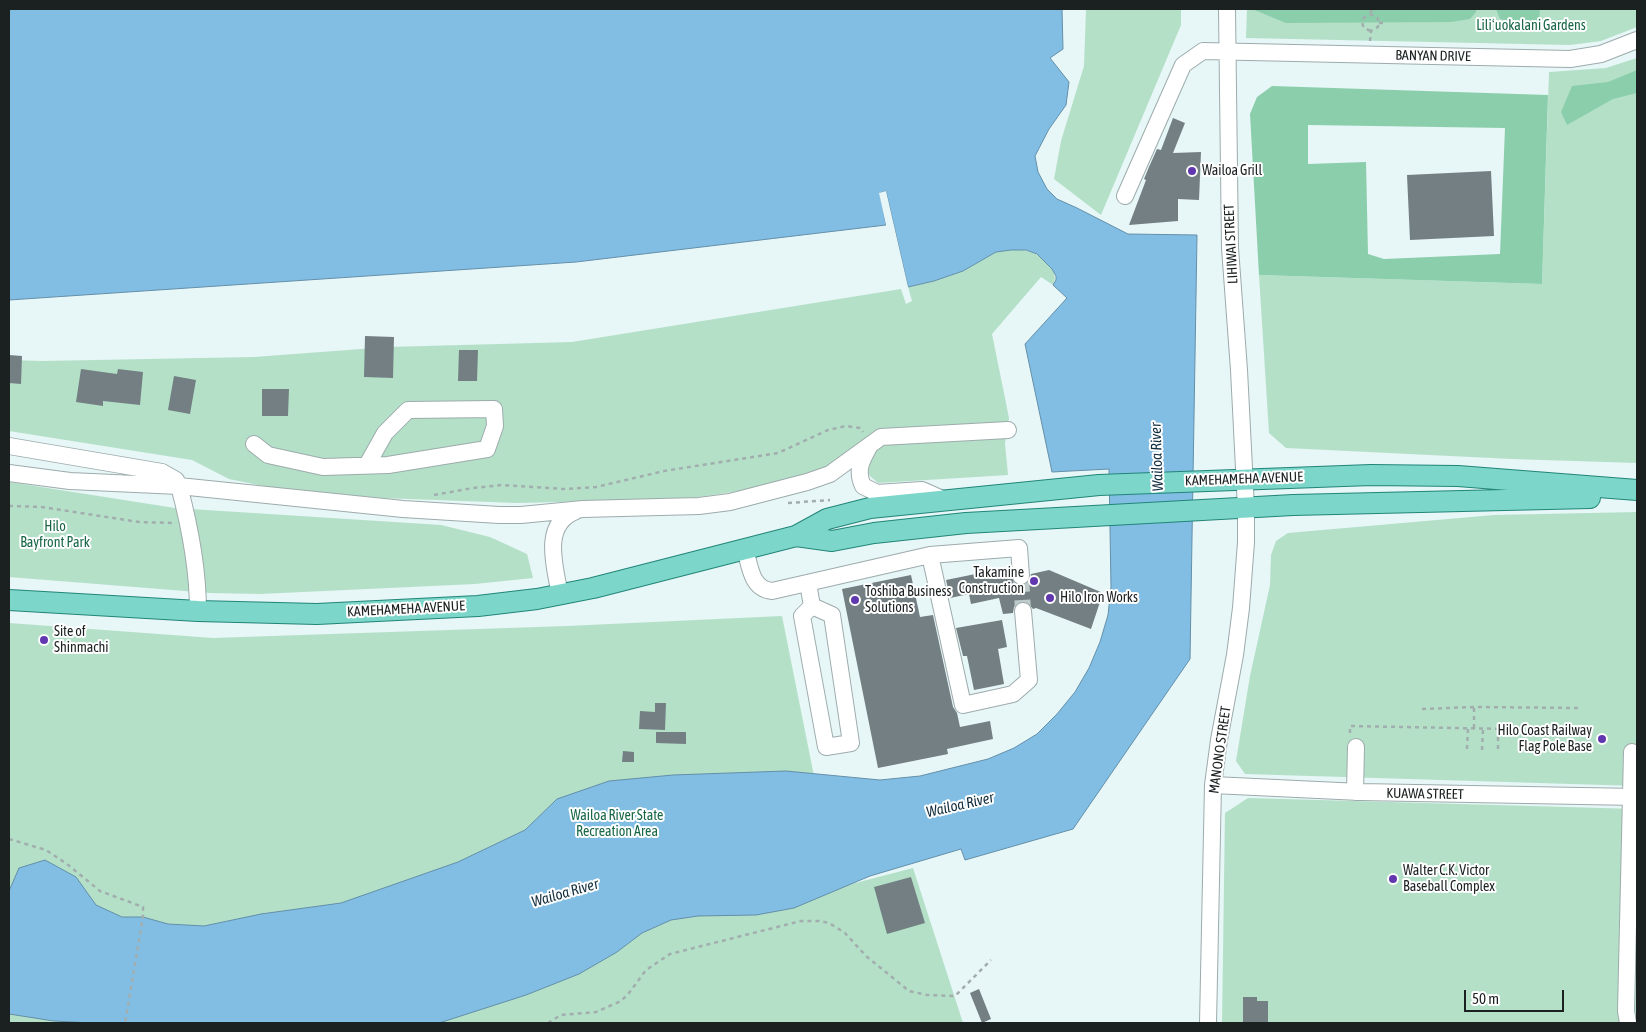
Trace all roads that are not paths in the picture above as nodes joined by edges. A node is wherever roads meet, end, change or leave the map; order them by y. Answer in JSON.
{"nodes":[{"id":1,"x":1226,"y":9,"type":"edge"},
{"id":2,"x":1637,"y":40,"type":"edge"},
{"id":3,"x":1226,"y":52,"type":"junction"},
{"id":4,"x":1124,"y":196,"type":"dead end"},
{"id":5,"x":1008,"y":430,"type":"dead end"},
{"id":6,"x":871,"y":443,"type":"junction"},
{"id":7,"x":254,"y":444,"type":"dead end"},
{"id":8,"x":9,"y":446,"type":"edge"},
{"id":9,"x":367,"y":465,"type":"junction"},
{"id":10,"x":9,"y":473,"type":"edge"},
{"id":11,"x":1244,"y":479,"type":"junction"},
{"id":12,"x":179,"y":486,"type":"junction"},
{"id":13,"x":1637,"y":490,"type":"edge"},
{"id":14,"x":1637,"y":497,"type":"edge"},
{"id":15,"x":947,"y":501,"type":"junction"},
{"id":16,"x":1246,"y":508,"type":"junction"},
{"id":17,"x":583,"y":509,"type":"junction"},
{"id":18,"x":796,"y":536,"type":"junction"},
{"id":19,"x":745,"y":548,"type":"junction"},
{"id":20,"x":930,"y":555,"type":"junction"},
{"id":21,"x":1021,"y":576,"type":"tunnel mouth"},
{"id":22,"x":808,"y":583,"type":"junction"},
{"id":23,"x":560,"y":595,"type":"junction"},
{"id":24,"x":9,"y":600,"type":"edge"},
{"id":25,"x":812,"y":606,"type":"junction"},
{"id":26,"x":198,"y":611,"type":"junction"},
{"id":27,"x":1023,"y":611,"type":"tunnel mouth"},
{"id":28,"x":1353,"y":741,"type":"road end"},
{"id":29,"x":1632,"y":752,"type":"dead end"},
{"id":30,"x":1213,"y":786,"type":"junction"},
{"id":31,"x":1355,"y":792,"type":"junction"},
{"id":32,"x":1634,"y":797,"type":"edge"},
{"id":33,"x":1208,"y":1023,"type":"edge"},
{"id":34,"x":1628,"y":1023,"type":"edge"}],
"edges":[{"from":1,"to":3,"type":"street","name":"LIHIWAI STREET"},
{"from":2,"to":3,"type":"street","name":"BANYAN DRIVE"},
{"from":3,"to":4,"type":"street","name":"BANYAN DRIVE"},
{"from":3,"to":11,"type":"street","name":"LIHIWAI STREET"},
{"from":5,"to":6,"type":"street"},
{"from":6,"to":15,"type":"street"},
{"from":6,"to":17,"type":"street"},
{"from":7,"to":9,"type":"street"},
{"from":8,"to":12,"type":"street"},
{"from":9,"to":9,"type":"street"},
{"from":10,"to":12,"type":"street"},
{"from":11,"to":13,"type":"main road","name":"KAMEHAMEHA AVENUE"},
{"from":11,"to":15,"type":"main road","name":"KAMEHAMEHA AVENUE"},
{"from":11,"to":16,"type":"street","name":"MANONO STREET"},
{"from":12,"to":17,"type":"street"},
{"from":12,"to":26,"type":"street"},
{"from":14,"to":16,"type":"main road","name":"KAMEHAMEHA AVENUE"},
{"from":15,"to":18,"type":"main road","name":"KAMEHAMEHA AVENUE"},
{"from":16,"to":18,"type":"main road","name":"KAMEHAMEHA AVENUE"},
{"from":16,"to":30,"type":"street","name":"MANONO STREET"},
{"from":17,"to":23,"type":"street"},
{"from":18,"to":19,"type":"main road","name":"KAMEHAMEHA AVENUE"},
{"from":19,"to":22,"type":"street"},
{"from":19,"to":23,"type":"main road","name":"KAMEHAMEHA AVENUE"},
{"from":20,"to":21,"type":"street"},
{"from":20,"to":22,"type":"street"},
{"from":20,"to":27,"type":"street"},
{"from":22,"to":25,"type":"street"},
{"from":23,"to":26,"type":"main road","name":"KAMEHAMEHA AVENUE"},
{"from":24,"to":26,"type":"main road","name":"KAMEHAMEHA AVENUE"},
{"from":25,"to":25,"type":"street"},
{"from":28,"to":31,"type":"street"},
{"from":29,"to":32,"type":"street"},
{"from":30,"to":31,"type":"street","name":"KUAWA STREET"},
{"from":30,"to":33,"type":"street","name":"MANONO STREET"},
{"from":31,"to":32,"type":"street","name":"KUAWA STREET"},
{"from":32,"to":34,"type":"street"}]}
